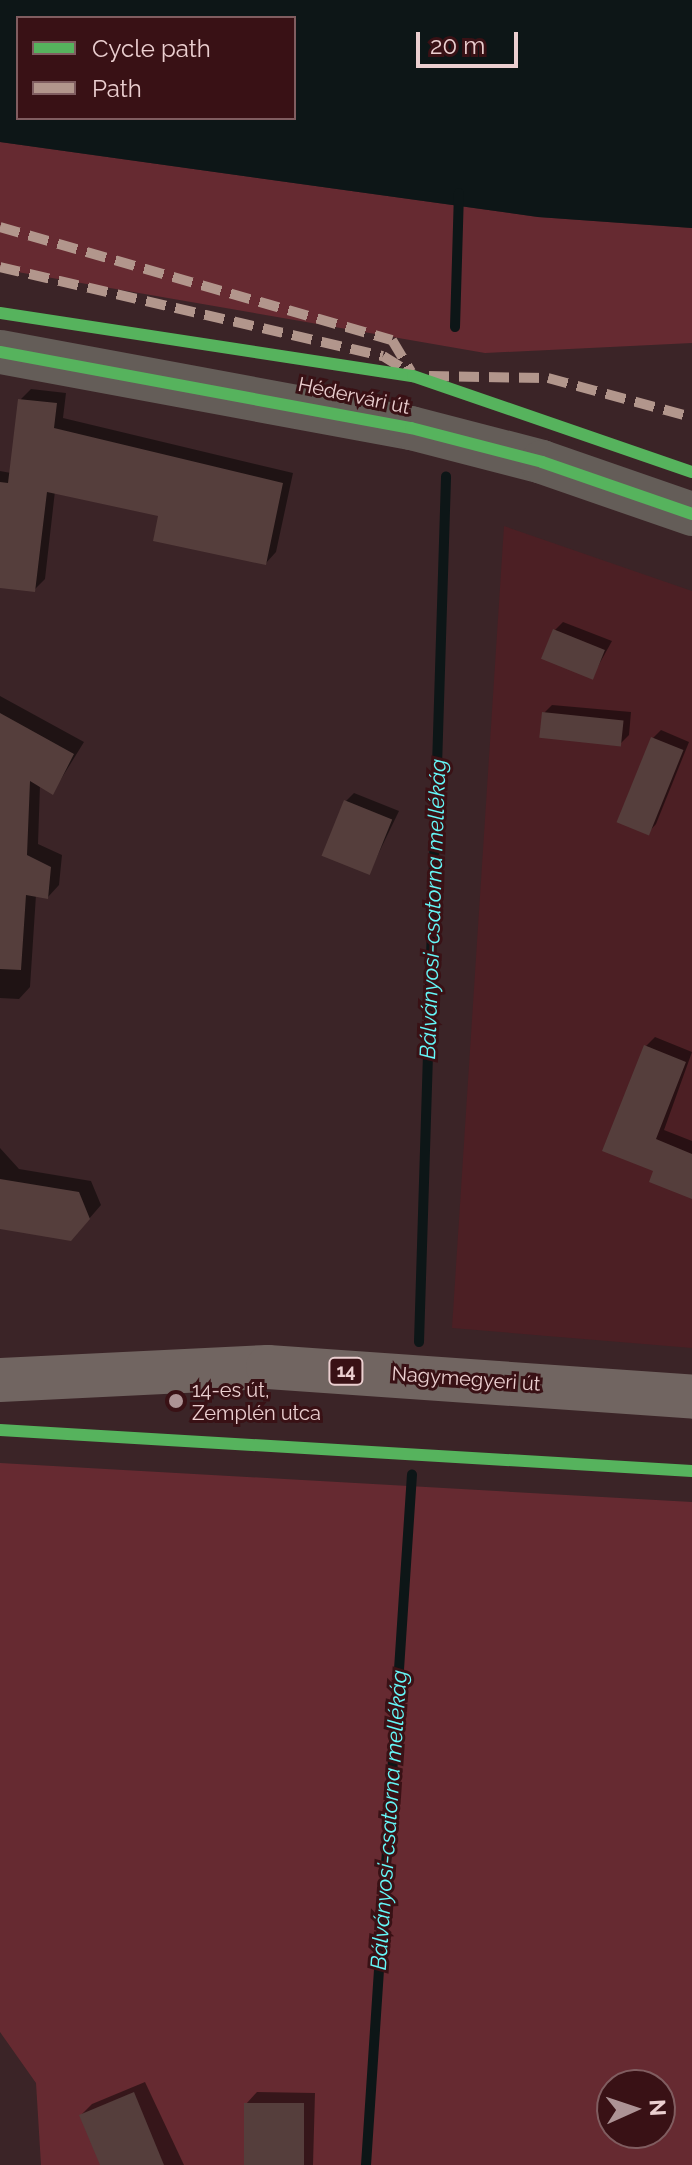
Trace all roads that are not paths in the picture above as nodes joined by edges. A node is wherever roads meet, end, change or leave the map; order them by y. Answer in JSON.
{"nodes":[{"id":1,"x":0,"y":352,"type":"edge"},
{"id":2,"x":692,"y":514,"type":"edge"},
{"id":3,"x":0,"y":1380,"type":"edge"},
{"id":4,"x":692,"y":1397,"type":"edge"}],
"edges":[{"from":1,"to":2,"type":"street","name":"Hédervári út"},
{"from":3,"to":4,"type":"main road","name":"Nagymegyeri út","number":"14"}]}
